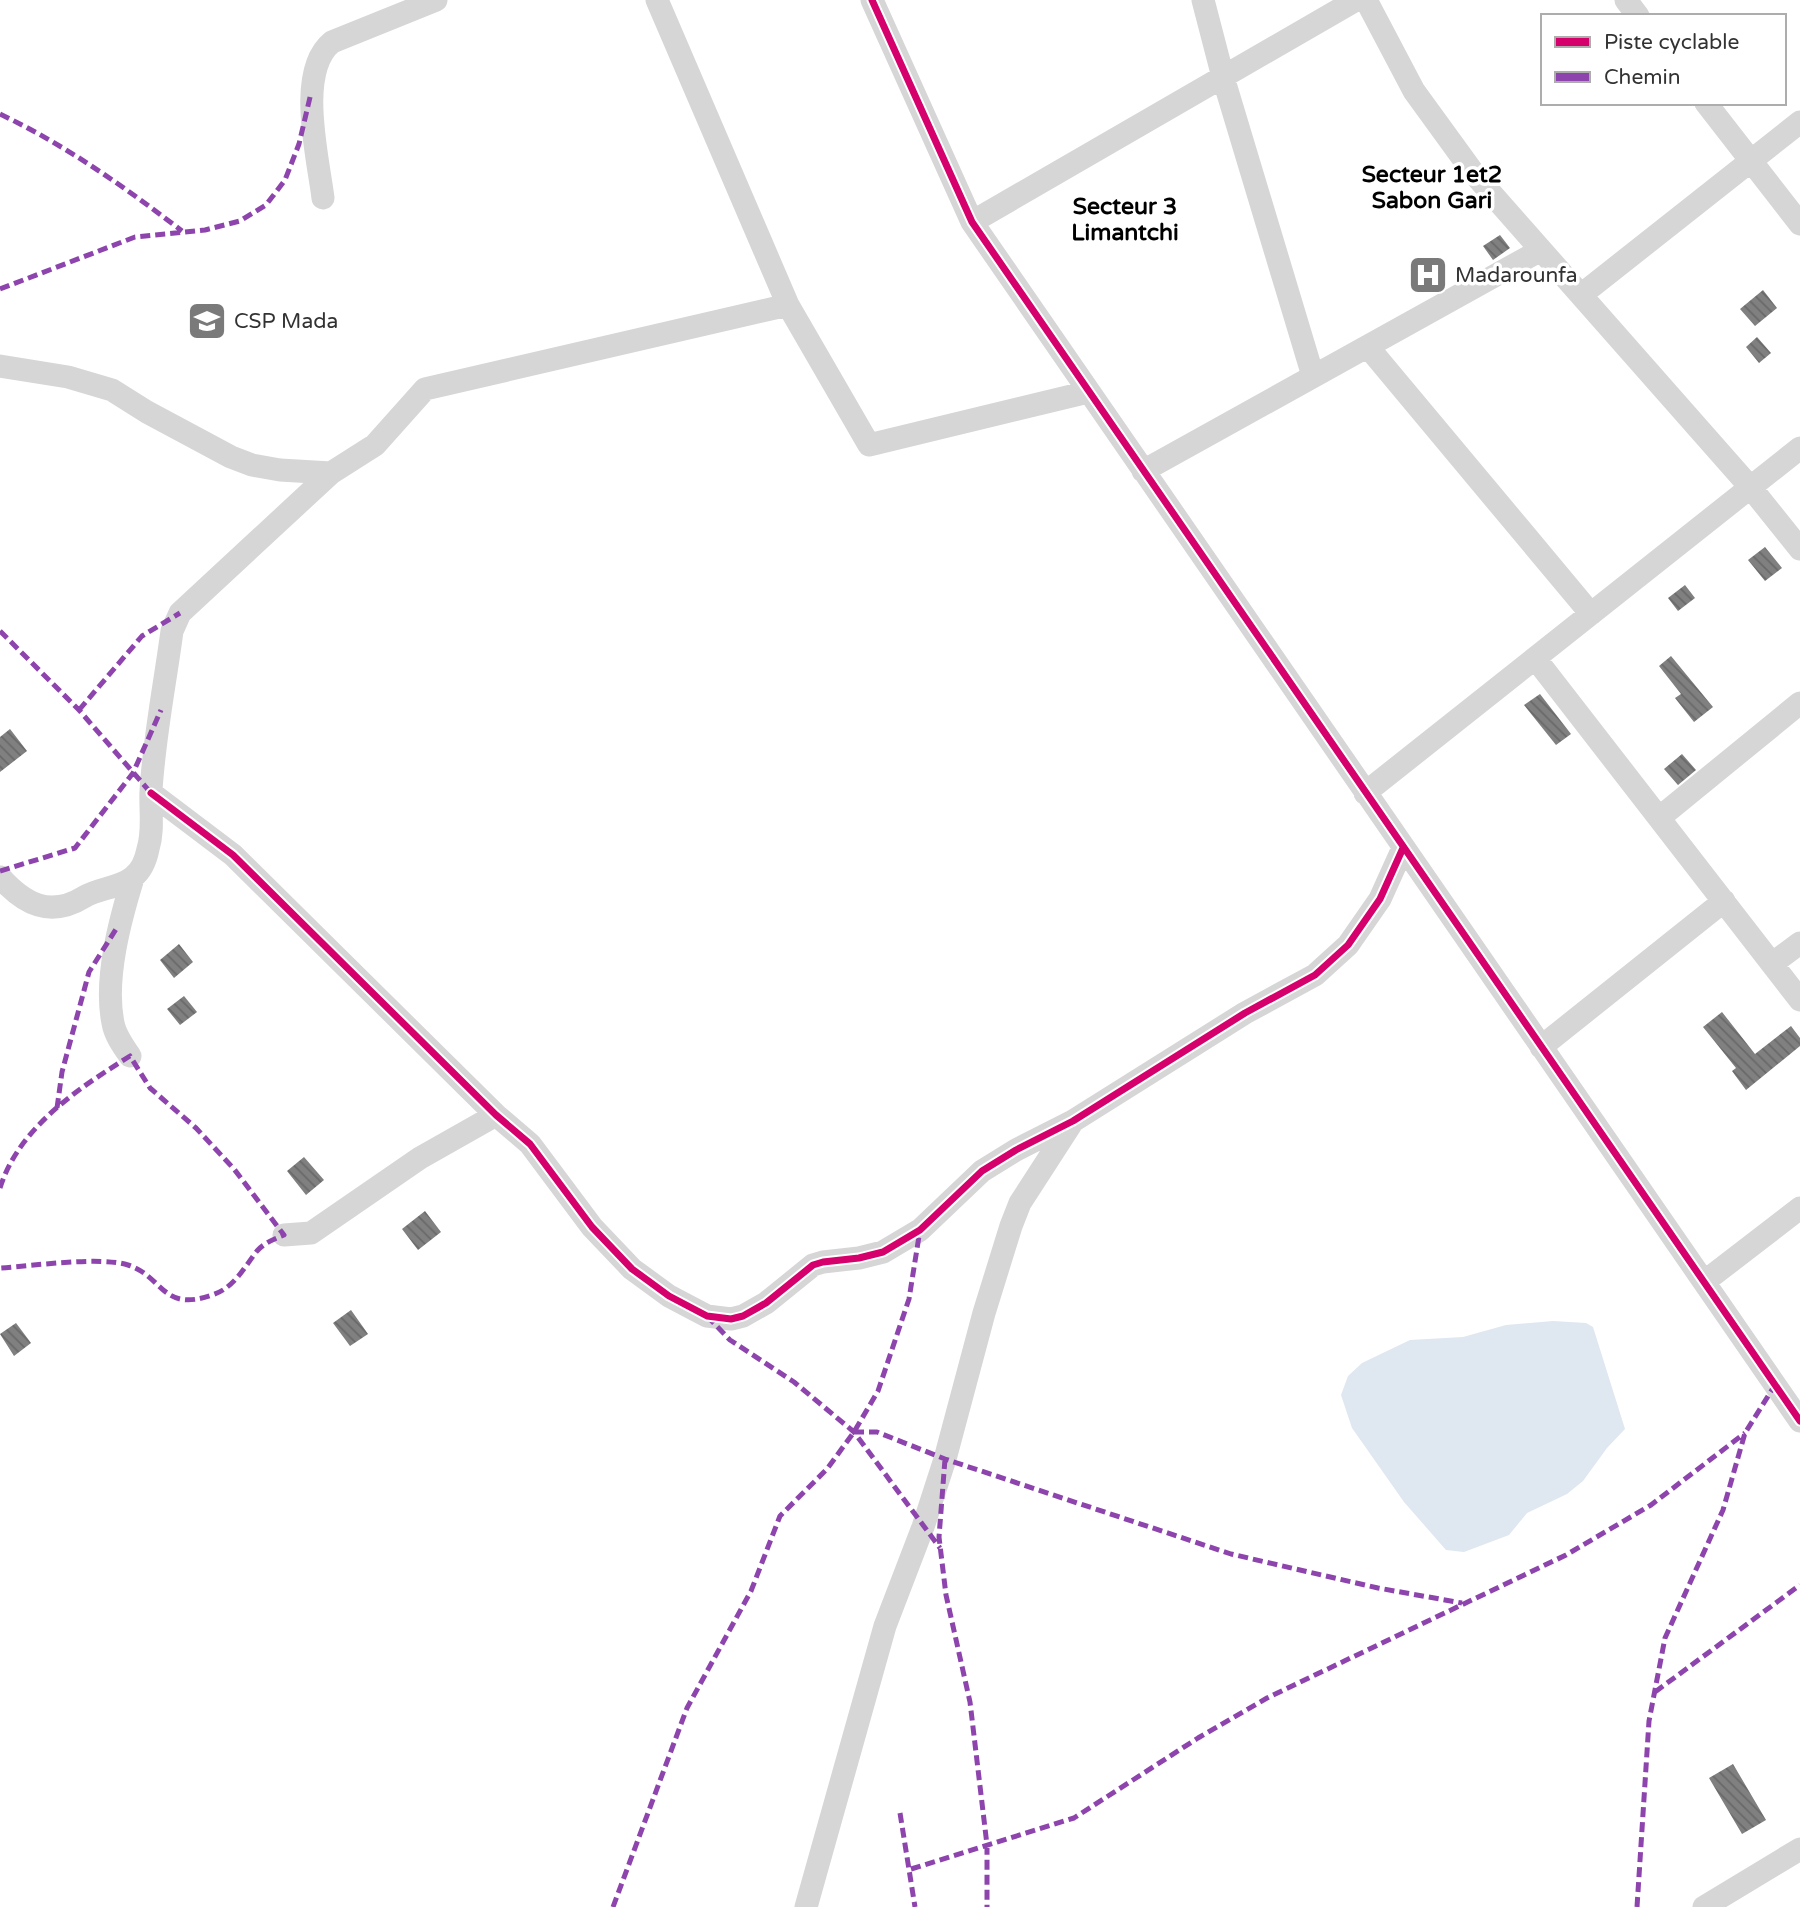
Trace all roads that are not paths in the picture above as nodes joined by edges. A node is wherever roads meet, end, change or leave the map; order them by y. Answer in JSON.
{"nodes":[{"id":1,"x":436,"y":0,"type":"edge"},
{"id":2,"x":657,"y":0,"type":"edge"},
{"id":3,"x":872,"y":0,"type":"edge"},
{"id":4,"x":1203,"y":0,"type":"edge"},
{"id":5,"x":1356,"y":0,"type":"edge"},
{"id":6,"x":1366,"y":0,"type":"edge"},
{"id":7,"x":1223,"y":77,"type":"junction"},
{"id":8,"x":1708,"y":105,"type":"edge"},
{"id":9,"x":1800,"y":122,"type":"edge"},
{"id":10,"x":1751,"y":161,"type":"junction"},
{"id":11,"x":323,"y":198,"type":"dead end"},
{"id":12,"x":972,"y":222,"type":"junction"},
{"id":13,"x":1800,"y":224,"type":"edge"},
{"id":14,"x":1541,"y":250,"type":"junction"},
{"id":15,"x":1581,"y":295,"type":"junction"},
{"id":16,"x":788,"y":305,"type":"junction"},
{"id":17,"x":1368,"y":347,"type":"junction"},
{"id":18,"x":0,"y":366,"type":"edge"},
{"id":19,"x":1313,"y":376,"type":"junction"},
{"id":20,"x":1088,"y":392,"type":"junction"},
{"id":21,"x":1800,"y":448,"type":"edge"},
{"id":22,"x":1143,"y":471,"type":"junction"},
{"id":23,"x":331,"y":473,"type":"junction"},
{"id":24,"x":1751,"y":488,"type":"junction"},
{"id":25,"x":1800,"y":550,"type":"edge"},
{"id":26,"x":1591,"y":614,"type":"junction"},
{"id":27,"x":1535,"y":658,"type":"junction"},
{"id":28,"x":1800,"y":703,"type":"edge"},
{"id":29,"x":151,"y":793,"type":"junction"},
{"id":30,"x":1365,"y":793,"type":"junction"},
{"id":31,"x":1659,"y":818,"type":"junction"},
{"id":32,"x":1403,"y":848,"type":"junction"},
{"id":33,"x":0,"y":877,"type":"edge"},
{"id":34,"x":133,"y":878,"type":"junction"},
{"id":35,"x":1724,"y":901,"type":"junction"},
{"id":36,"x":1800,"y":943,"type":"edge"},
{"id":37,"x":1773,"y":963,"type":"junction"},
{"id":38,"x":1800,"y":1000,"type":"edge"},
{"id":39,"x":1541,"y":1047,"type":"junction"},
{"id":40,"x":130,"y":1056,"type":"dead end"},
{"id":41,"x":496,"y":1115,"type":"junction"},
{"id":42,"x":1073,"y":1121,"type":"junction"},
{"id":43,"x":1800,"y":1208,"type":"edge"},
{"id":44,"x":284,"y":1235,"type":"dead end"},
{"id":45,"x":1704,"y":1282,"type":"junction"},
{"id":46,"x":1800,"y":1422,"type":"edge"},
{"id":47,"x":1800,"y":1849,"type":"edge"},
{"id":48,"x":806,"y":1907,"type":"edge"},
{"id":49,"x":1704,"y":1907,"type":"edge"}],
"edges":[{"from":1,"to":11,"type":"street"},
{"from":2,"to":16,"type":"street"},
{"from":3,"to":12,"type":"street"},
{"from":4,"to":7,"type":"street"},
{"from":5,"to":7,"type":"street"},
{"from":6,"to":14,"type":"street"},
{"from":7,"to":12,"type":"street"},
{"from":7,"to":19,"type":"street"},
{"from":8,"to":10,"type":"street"},
{"from":9,"to":10,"type":"street"},
{"from":10,"to":13,"type":"street"},
{"from":10,"to":15,"type":"street"},
{"from":12,"to":20,"type":"street"},
{"from":14,"to":15,"type":"street"},
{"from":14,"to":17,"type":"street"},
{"from":15,"to":24,"type":"street"},
{"from":16,"to":20,"type":"street"},
{"from":16,"to":23,"type":"street"},
{"from":17,"to":19,"type":"street"},
{"from":17,"to":26,"type":"street"},
{"from":18,"to":23,"type":"street"},
{"from":19,"to":22,"type":"street"},
{"from":20,"to":22,"type":"street"},
{"from":21,"to":24,"type":"street"},
{"from":22,"to":30,"type":"street"},
{"from":23,"to":29,"type":"street"},
{"from":24,"to":25,"type":"street"},
{"from":24,"to":26,"type":"street"},
{"from":26,"to":27,"type":"street"},
{"from":27,"to":30,"type":"street"},
{"from":27,"to":31,"type":"street"},
{"from":28,"to":31,"type":"street"},
{"from":29,"to":34,"type":"street"},
{"from":29,"to":41,"type":"street"},
{"from":30,"to":32,"type":"street"},
{"from":31,"to":35,"type":"street"},
{"from":32,"to":39,"type":"street"},
{"from":32,"to":42,"type":"street"},
{"from":33,"to":34,"type":"street"},
{"from":34,"to":40,"type":"street"},
{"from":35,"to":37,"type":"street"},
{"from":35,"to":39,"type":"street"},
{"from":36,"to":37,"type":"street"},
{"from":37,"to":38,"type":"street"},
{"from":39,"to":45,"type":"street"},
{"from":41,"to":42,"type":"street"},
{"from":41,"to":44,"type":"street"},
{"from":42,"to":48,"type":"street"},
{"from":43,"to":45,"type":"street"},
{"from":45,"to":46,"type":"street"},
{"from":47,"to":49,"type":"street"}]}
